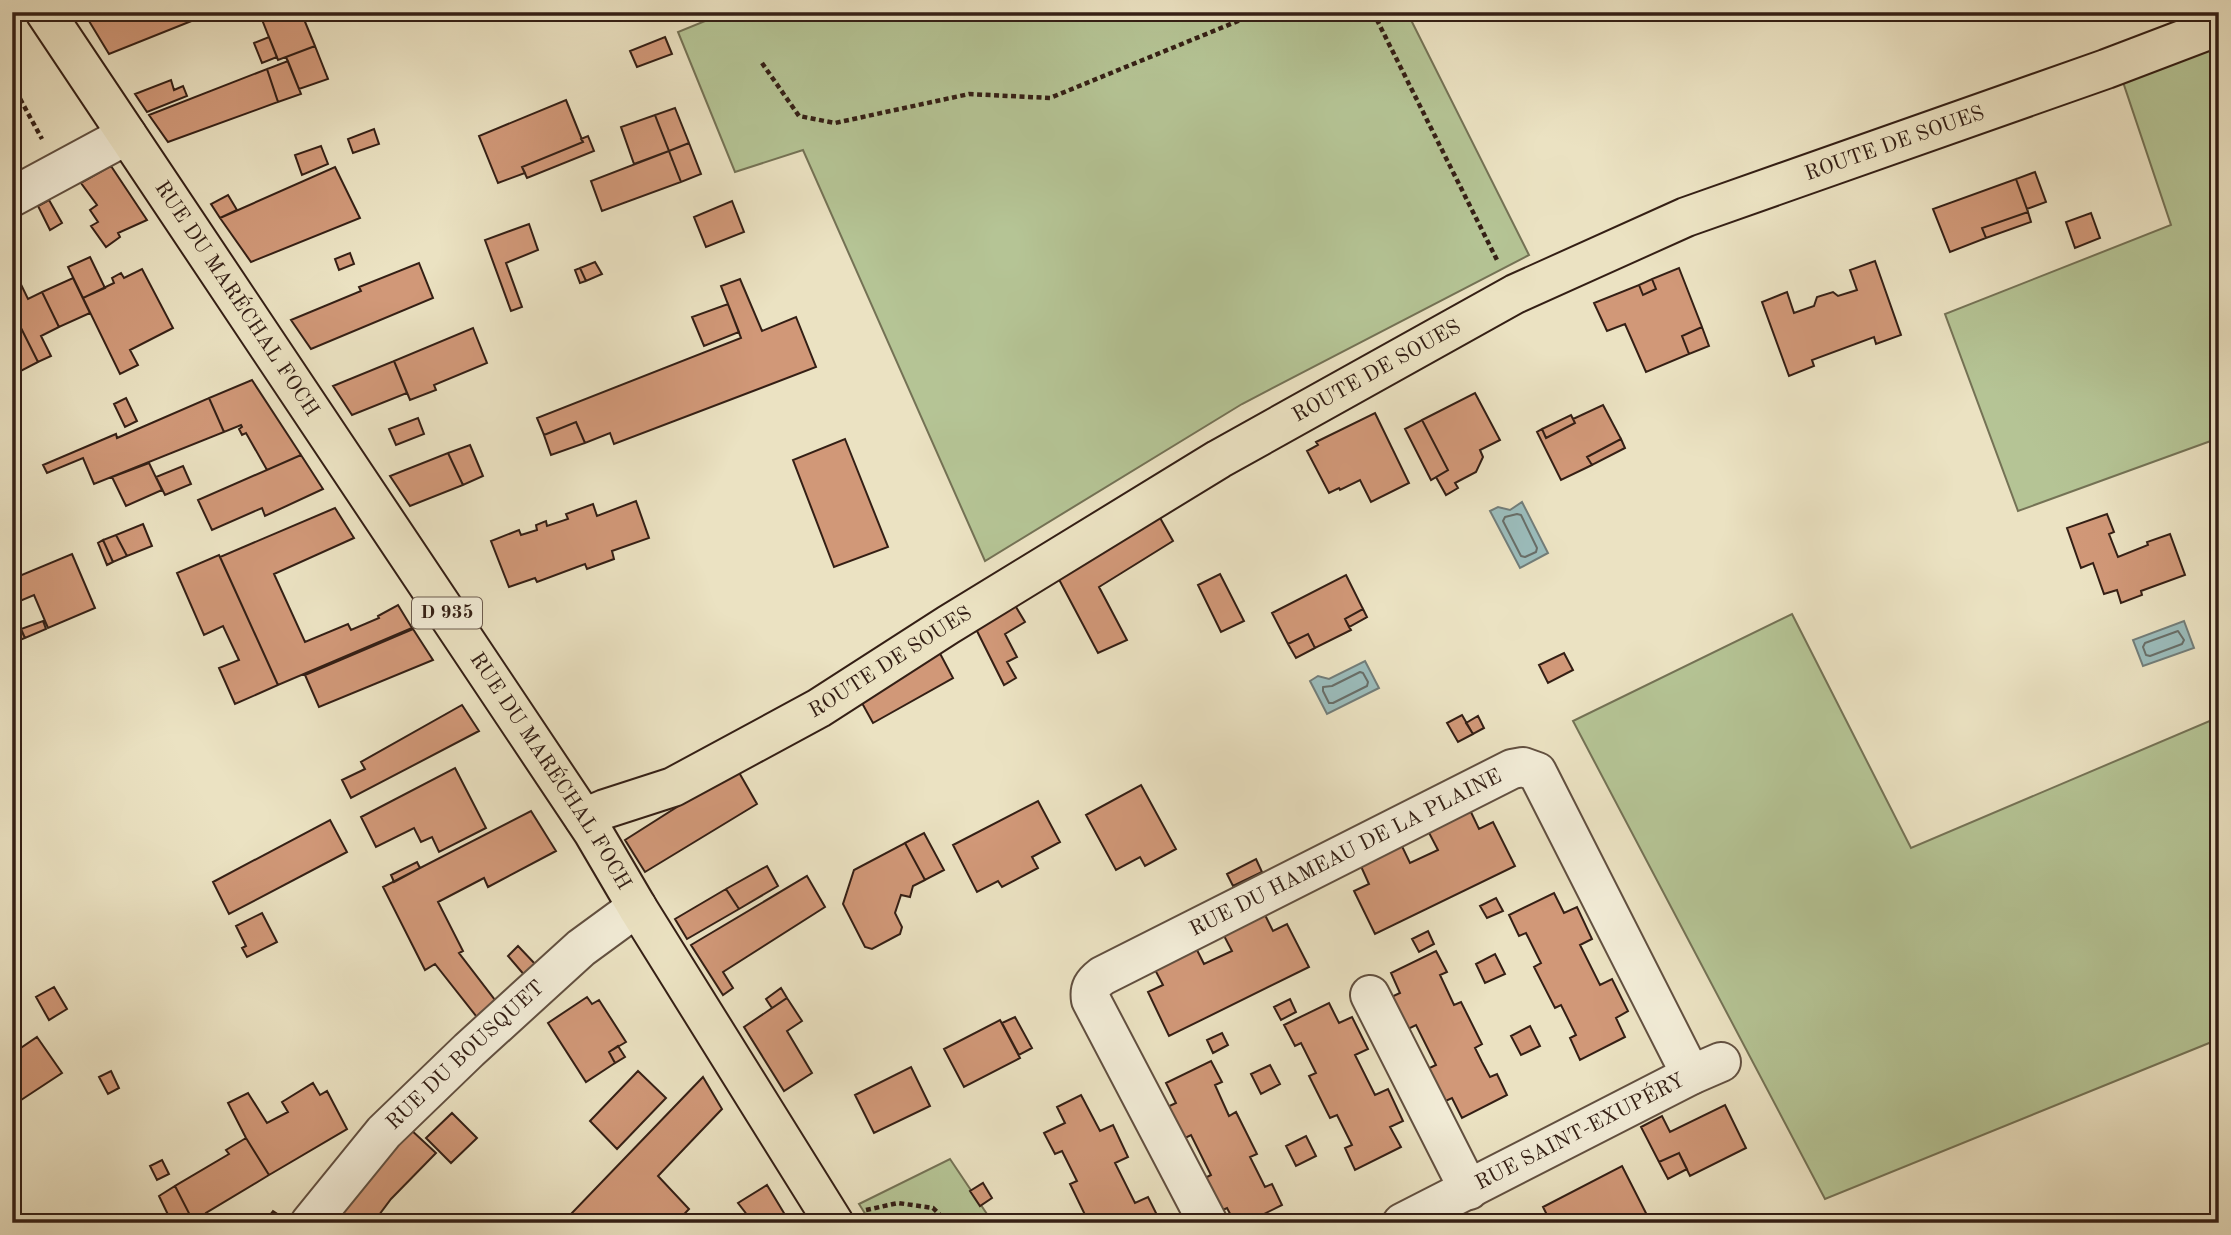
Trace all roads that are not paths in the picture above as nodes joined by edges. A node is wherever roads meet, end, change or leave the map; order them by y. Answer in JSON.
{"nodes":[{"id":1,"x":45,"y":12,"type":"edge"},
{"id":2,"x":2219,"y":26,"type":"edge"},
{"id":3,"x":128,"y":135,"type":"junction"},
{"id":4,"x":12,"y":197,"type":"edge"},
{"id":5,"x":584,"y":818,"type":"junction"},
{"id":6,"x":637,"y":907,"type":"junction"},
{"id":7,"x":1370,"y":995,"type":"dead end"},
{"id":8,"x":1706,"y":1069,"type":"joint"},
{"id":9,"x":1469,"y":1190,"type":"junction"},
{"id":10,"x":833,"y":1220,"type":"edge"},
{"id":11,"x":310,"y":1223,"type":"edge"},
{"id":12,"x":1208,"y":1223,"type":"edge"},
{"id":13,"x":1402,"y":1223,"type":"edge"}],
"edges":[{"from":1,"to":3,"type":"main road","name":"RUE DU MARÉCHAL FOCH","number":"D 935"},
{"from":2,"to":5,"type":"main road","name":"ROUTE DE SOUES"},
{"from":3,"to":4,"type":"street"},
{"from":3,"to":5,"type":"main road","name":"RUE DU MARÉCHAL FOCH","number":"D 935"},
{"from":5,"to":6,"type":"main road","name":"RUE DU MARÉCHAL FOCH","number":"D 935"},
{"from":6,"to":10,"type":"main road","name":"RUE DU MARÉCHAL FOCH","number":"D 935"},
{"from":6,"to":11,"type":"street","name":"RUE DU BOUSQUET"},
{"from":7,"to":9,"type":"street"},
{"from":8,"to":9,"type":"street","name":"RUE SAINT-EXUPÉRY"},
{"from":8,"to":12,"type":"street","name":"RUE DU HAMEAU DE LA PLAINE"},
{"from":9,"to":13,"type":"street","name":"RUE SAINT-EXUPÉRY"}]}
